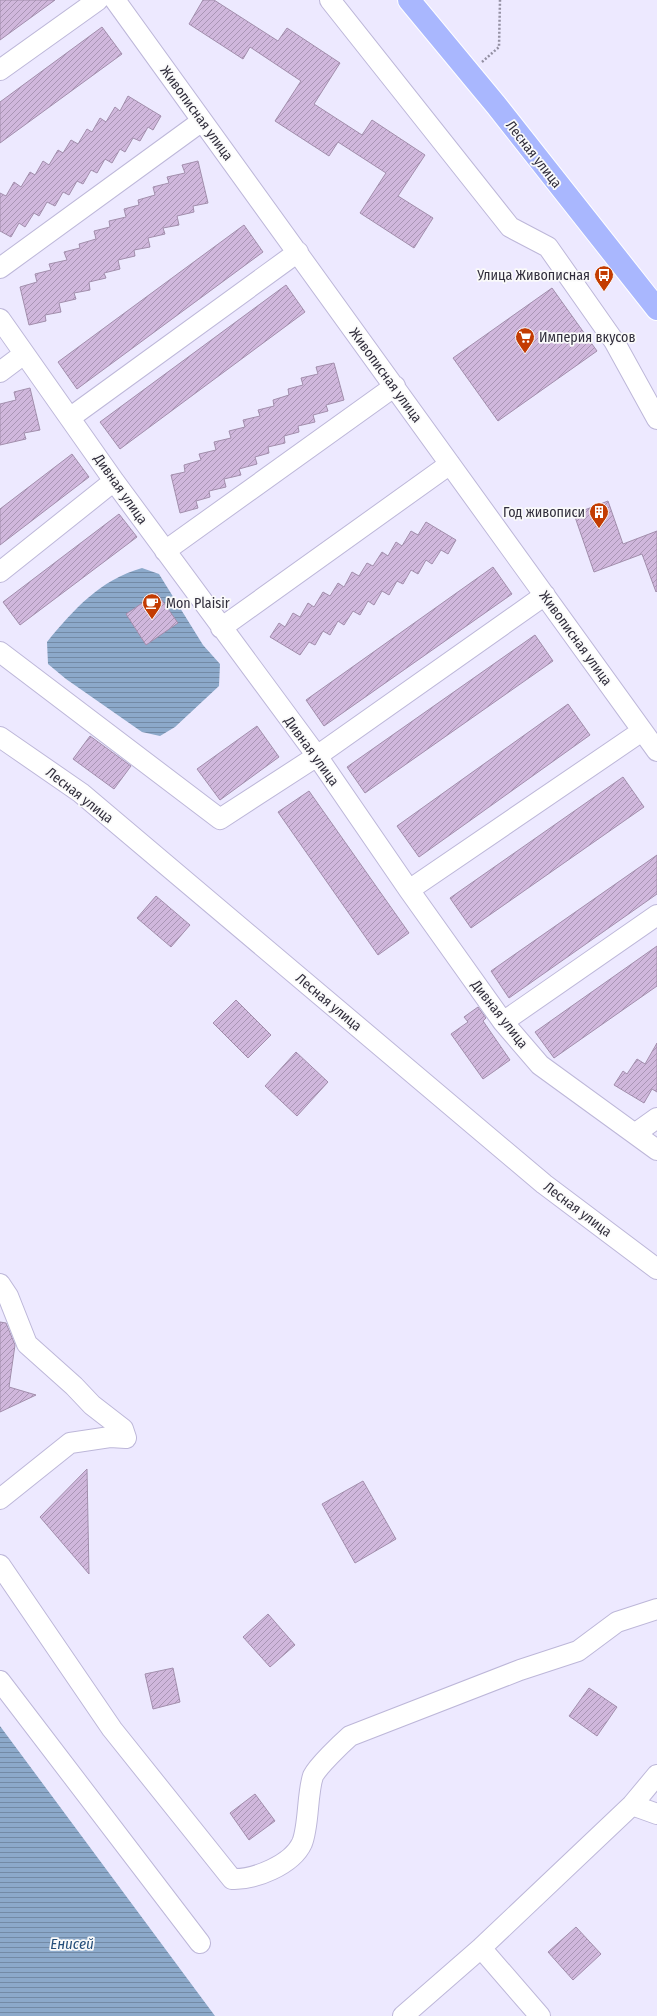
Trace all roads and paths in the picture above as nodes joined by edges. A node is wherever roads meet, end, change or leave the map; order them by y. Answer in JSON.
{"nodes":[{"id":1,"x":98,"y":0,"type":"edge"},
{"id":2,"x":115,"y":0,"type":"edge"},
{"id":3,"x":330,"y":0,"type":"edge"},
{"id":4,"x":409,"y":0,"type":"edge"},
{"id":5,"x":500,"y":0,"type":"edge"},
{"id":6,"x":482,"y":62,"type":"dead end"},
{"id":7,"x":0,"y":70,"type":"edge"},
{"id":8,"x":202,"y":121,"type":"junction"},
{"id":9,"x":298,"y":252,"type":"junction"},
{"id":10,"x":0,"y":268,"type":"edge"},
{"id":11,"x":657,"y":309,"type":"edge"},
{"id":12,"x":0,"y":319,"type":"edge"},
{"id":13,"x":24,"y":354,"type":"junction"},
{"id":14,"x":0,"y":372,"type":"edge"},
{"id":15,"x":395,"y":386,"type":"junction"},
{"id":16,"x":71,"y":417,"type":"junction"},
{"id":17,"x":657,"y":419,"type":"edge"},
{"id":18,"x":450,"y":464,"type":"junction"},
{"id":19,"x":114,"y":481,"type":"junction"},
{"id":20,"x":165,"y":551,"type":"junction"},
{"id":21,"x":0,"y":572,"type":"edge"},
{"id":22,"x":545,"y":595,"type":"junction"},
{"id":23,"x":221,"y":628,"type":"junction"},
{"id":24,"x":0,"y":652,"type":"edge"},
{"id":25,"x":642,"y":731,"type":"junction"},
{"id":26,"x":0,"y":737,"type":"edge"},
{"id":27,"x":657,"y":751,"type":"edge"},
{"id":28,"x":317,"y":756,"type":"junction"},
{"id":29,"x":409,"y":890,"type":"junction"},
{"id":30,"x":657,"y":915,"type":"edge"},
{"id":31,"x":503,"y":1022,"type":"junction"},
{"id":32,"x":657,"y":1118,"type":"edge"},
{"id":33,"x":636,"y":1133,"type":"junction"},
{"id":34,"x":657,"y":1150,"type":"edge"},
{"id":35,"x":657,"y":1269,"type":"edge"},
{"id":36,"x":0,"y":1284,"type":"edge"},
{"id":37,"x":0,"y":1499,"type":"edge"},
{"id":38,"x":0,"y":1565,"type":"edge"},
{"id":39,"x":657,"y":1609,"type":"edge"},
{"id":40,"x":0,"y":1681,"type":"edge"},
{"id":41,"x":657,"y":1775,"type":"edge"},
{"id":42,"x":632,"y":1804,"type":"junction"},
{"id":43,"x":657,"y":1814,"type":"edge"},
{"id":44,"x":200,"y":1943,"type":"dead end"},
{"id":45,"x":481,"y":1948,"type":"junction"},
{"id":46,"x":403,"y":2016,"type":"edge"},
{"id":47,"x":540,"y":2016,"type":"edge"}],
"edges":[{"from":1,"to":7,"type":"street"},
{"from":2,"to":8,"type":"street","name":"Живописная улица"},
{"from":3,"to":17,"type":"street"},
{"from":4,"to":11,"type":"main road","name":"Лесная улица"},
{"from":5,"to":6,"type":"path"},
{"from":8,"to":9,"type":"street","name":"Живописная улица"},
{"from":8,"to":10,"type":"street"},
{"from":9,"to":15,"type":"street","name":"Живописная улица"},
{"from":9,"to":16,"type":"street"},
{"from":12,"to":13,"type":"street","name":"Дивная улица"},
{"from":13,"to":14,"type":"street"},
{"from":13,"to":16,"type":"street","name":"Дивная улица"},
{"from":15,"to":18,"type":"street","name":"Живописная улица"},
{"from":15,"to":20,"type":"street"},
{"from":16,"to":19,"type":"street","name":"Дивная улица"},
{"from":18,"to":22,"type":"street","name":"Живописная улица"},
{"from":18,"to":23,"type":"street"},
{"from":19,"to":20,"type":"street","name":"Дивная улица"},
{"from":19,"to":21,"type":"street"},
{"from":20,"to":23,"type":"street","name":"Дивная улица"},
{"from":22,"to":25,"type":"street","name":"Живописная улица"},
{"from":22,"to":28,"type":"street"},
{"from":23,"to":28,"type":"street","name":"Дивная улица"},
{"from":24,"to":28,"type":"street"},
{"from":25,"to":27,"type":"street","name":"Живописная улица"},
{"from":25,"to":29,"type":"street"},
{"from":26,"to":35,"type":"street","name":"Лесная улица"},
{"from":28,"to":29,"type":"street","name":"Дивная улица"},
{"from":29,"to":31,"type":"street","name":"Дивная улица"},
{"from":30,"to":31,"type":"street"},
{"from":31,"to":33,"type":"street","name":"Дивная улица"},
{"from":32,"to":33,"type":"street"},
{"from":33,"to":34,"type":"street","name":"Дивная улица"},
{"from":36,"to":37,"type":"street"},
{"from":38,"to":39,"type":"street"},
{"from":40,"to":44,"type":"street"},
{"from":41,"to":42,"type":"street"},
{"from":42,"to":43,"type":"street"},
{"from":42,"to":45,"type":"street"},
{"from":45,"to":46,"type":"street"},
{"from":45,"to":47,"type":"street"}]}
